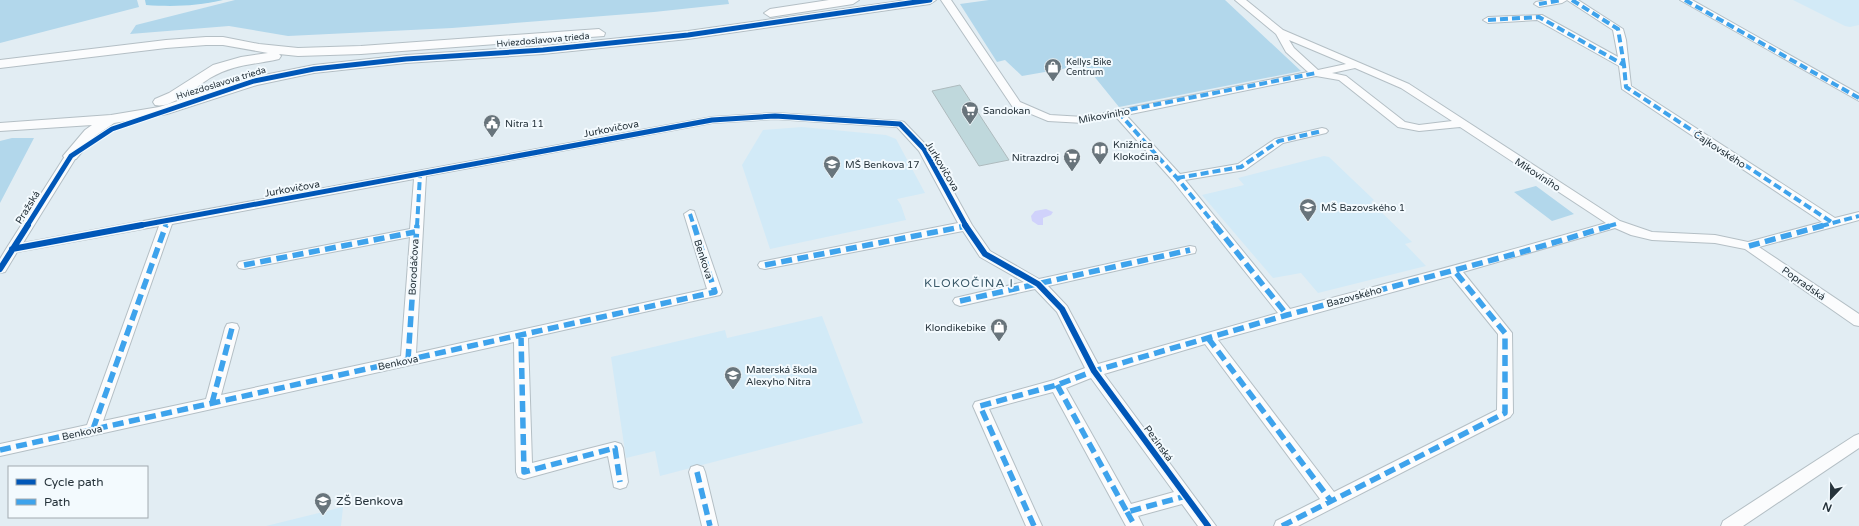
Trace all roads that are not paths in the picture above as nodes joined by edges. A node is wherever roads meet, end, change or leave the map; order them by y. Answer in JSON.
{"nodes":[{"id":1,"x":853,"y":0,"type":"edge"},
{"id":2,"x":930,"y":0,"type":"edge"},
{"id":3,"x":946,"y":0,"type":"edge"},
{"id":4,"x":1240,"y":0,"type":"edge"},
{"id":5,"x":1562,"y":0,"type":"edge"},
{"id":6,"x":1572,"y":0,"type":"edge"},
{"id":7,"x":1685,"y":0,"type":"edge"},
{"id":8,"x":1539,"y":4,"type":"dead end"},
{"id":9,"x":1488,"y":20,"type":"dead end"},
{"id":10,"x":1280,"y":32,"type":"junction"},
{"id":11,"x":223,"y":41,"type":"junction"},
{"id":12,"x":298,"y":52,"type":"junction"},
{"id":13,"x":0,"y":64,"type":"edge"},
{"id":14,"x":1356,"y":65,"type":"junction"},
{"id":15,"x":1624,"y":65,"type":"junction"},
{"id":16,"x":223,"y":66,"type":"junction"},
{"id":17,"x":1316,"y":73,"type":"junction"},
{"id":18,"x":1859,"y":98,"type":"edge"},
{"id":19,"x":185,"y":103,"type":"junction"},
{"id":20,"x":162,"y":111,"type":"junction"},
{"id":21,"x":1118,"y":112,"type":"junction"},
{"id":22,"x":111,"y":119,"type":"junction"},
{"id":23,"x":60,"y":121,"type":"junction"},
{"id":24,"x":1460,"y":124,"type":"junction"},
{"id":25,"x":0,"y":127,"type":"edge"},
{"id":26,"x":1322,"y":131,"type":"dead end"},
{"id":27,"x":71,"y":156,"type":"junction"},
{"id":28,"x":420,"y":175,"type":"junction"},
{"id":29,"x":1177,"y":178,"type":"junction"},
{"id":30,"x":690,"y":214,"type":"dead end"},
{"id":31,"x":1859,"y":216,"type":"edge"},
{"id":32,"x":167,"y":221,"type":"junction"},
{"id":33,"x":1833,"y":223,"type":"junction"},
{"id":34,"x":1616,"y":224,"type":"junction"},
{"id":35,"x":966,"y":226,"type":"junction"},
{"id":36,"x":415,"y":232,"type":"junction"},
{"id":37,"x":1749,"y":246,"type":"junction"},
{"id":38,"x":12,"y":249,"type":"junction"},
{"id":39,"x":1190,"y":250,"type":"dead end"},
{"id":40,"x":244,"y":264,"type":"dead end"},
{"id":41,"x":765,"y":265,"type":"dead end"},
{"id":42,"x":0,"y":269,"type":"edge"},
{"id":43,"x":1453,"y":269,"type":"junction"},
{"id":44,"x":1038,"y":284,"type":"junction"},
{"id":45,"x":960,"y":300,"type":"dead end"},
{"id":46,"x":1287,"y":315,"type":"junction"},
{"id":47,"x":1859,"y":322,"type":"edge"},
{"id":48,"x":232,"y":328,"type":"dead end"},
{"id":49,"x":521,"y":335,"type":"junction"},
{"id":50,"x":1208,"y":338,"type":"junction"},
{"id":51,"x":408,"y":360,"type":"junction"},
{"id":52,"x":1094,"y":371,"type":"junction"},
{"id":53,"x":1057,"y":385,"type":"junction"},
{"id":54,"x":212,"y":403,"type":"junction"},
{"id":55,"x":93,"y":429,"type":"junction"},
{"id":56,"x":1859,"y":440,"type":"edge"},
{"id":57,"x":0,"y":450,"type":"edge"},
{"id":58,"x":697,"y":472,"type":"dead end"},
{"id":59,"x":620,"y":482,"type":"dead end"},
{"id":60,"x":1186,"y":496,"type":"junction"},
{"id":61,"x":1331,"y":501,"type":"junction"},
{"id":62,"x":1131,"y":519,"type":"edge"},
{"id":63,"x":710,"y":526,"type":"edge"},
{"id":64,"x":1034,"y":526,"type":"edge"},
{"id":65,"x":1208,"y":526,"type":"edge"},
{"id":66,"x":1282,"y":526,"type":"edge"},
{"id":67,"x":1729,"y":526,"type":"edge"}],
"edges":[{"from":1,"to":12,"type":"street","name":"Hviezdoslavova trieda"},
{"from":2,"to":19,"type":"street","name":"Hviezdoslavova trieda"},
{"from":3,"to":21,"type":"street","name":"Mikovíniho"},
{"from":4,"to":10,"type":"street","name":"Mikovíniho"},
{"from":5,"to":8,"type":"street"},
{"from":6,"to":15,"type":"street","name":"Čajkovského"},
{"from":7,"to":18,"type":"street"},
{"from":9,"to":15,"type":"street"},
{"from":10,"to":14,"type":"street","name":"Mikovíniho"},
{"from":10,"to":17,"type":"street","name":"Mikovíniho"},
{"from":11,"to":12,"type":"street","name":"Hviezdoslavova trieda"},
{"from":11,"to":13,"type":"street","name":"Hviezdoslavova trieda"},
{"from":11,"to":16,"type":"street"},
{"from":12,"to":16,"type":"street"},
{"from":14,"to":17,"type":"street","name":"Mikovíniho"},
{"from":14,"to":24,"type":"street","name":"Mikovíniho"},
{"from":15,"to":33,"type":"street","name":"Čajkovského"},
{"from":16,"to":19,"type":"street"},
{"from":16,"to":22,"type":"street"},
{"from":17,"to":21,"type":"street","name":"Mikovíniho"},
{"from":17,"to":24,"type":"street","name":"Mikovíniho"},
{"from":19,"to":20,"type":"street","name":"Hviezdoslavova trieda"},
{"from":20,"to":22,"type":"street","name":"Hviezdoslavova trieda"},
{"from":20,"to":27,"type":"street"},
{"from":21,"to":29,"type":"street"},
{"from":22,"to":23,"type":"street","name":"Hviezdoslavova trieda"},
{"from":22,"to":27,"type":"street"},
{"from":23,"to":25,"type":"street","name":"Hviezdoslavova trieda"},
{"from":23,"to":27,"type":"street"},
{"from":24,"to":34,"type":"street","name":"Mikovíniho"},
{"from":26,"to":29,"type":"street"},
{"from":27,"to":38,"type":"street","name":"Pražská"},
{"from":28,"to":32,"type":"street","name":"Jurkovičova"},
{"from":28,"to":35,"type":"street","name":"Jurkovičova"},
{"from":28,"to":36,"type":"street","name":"Borodáčova"},
{"from":29,"to":46,"type":"street"},
{"from":30,"to":49,"type":"street","name":"Benkova"},
{"from":31,"to":33,"type":"street"},
{"from":32,"to":38,"type":"street","name":"Jurkovičova"},
{"from":32,"to":55,"type":"street"},
{"from":33,"to":37,"type":"street"},
{"from":34,"to":37,"type":"street"},
{"from":34,"to":43,"type":"street","name":"Bazovského"},
{"from":35,"to":41,"type":"street"},
{"from":35,"to":44,"type":"street","name":"Jurkovičova"},
{"from":36,"to":40,"type":"street"},
{"from":36,"to":51,"type":"street","name":"Borodáčova"},
{"from":37,"to":47,"type":"street","name":"Popradská"},
{"from":38,"to":42,"type":"street","name":"Pražská"},
{"from":39,"to":44,"type":"street"},
{"from":43,"to":46,"type":"street","name":"Bazovského"},
{"from":43,"to":61,"type":"street"},
{"from":44,"to":45,"type":"street"},
{"from":44,"to":52,"type":"street","name":"Jurkovičova"},
{"from":46,"to":50,"type":"street","name":"Bazovského"},
{"from":48,"to":54,"type":"street"},
{"from":49,"to":51,"type":"street","name":"Benkova"},
{"from":49,"to":59,"type":"street"},
{"from":50,"to":52,"type":"street","name":"Bazovského"},
{"from":50,"to":61,"type":"street"},
{"from":51,"to":54,"type":"street","name":"Benkova"},
{"from":52,"to":53,"type":"street","name":"Bazovského"},
{"from":52,"to":60,"type":"street","name":"Pezinská"},
{"from":53,"to":62,"type":"street"},
{"from":53,"to":64,"type":"street","name":"Bazovského"},
{"from":54,"to":55,"type":"street","name":"Benkova"},
{"from":55,"to":57,"type":"street","name":"Benkova"},
{"from":56,"to":67,"type":"street"},
{"from":58,"to":63,"type":"street"},
{"from":60,"to":62,"type":"street"},
{"from":60,"to":65,"type":"street","name":"Pezinská"},
{"from":61,"to":66,"type":"street"}]}
